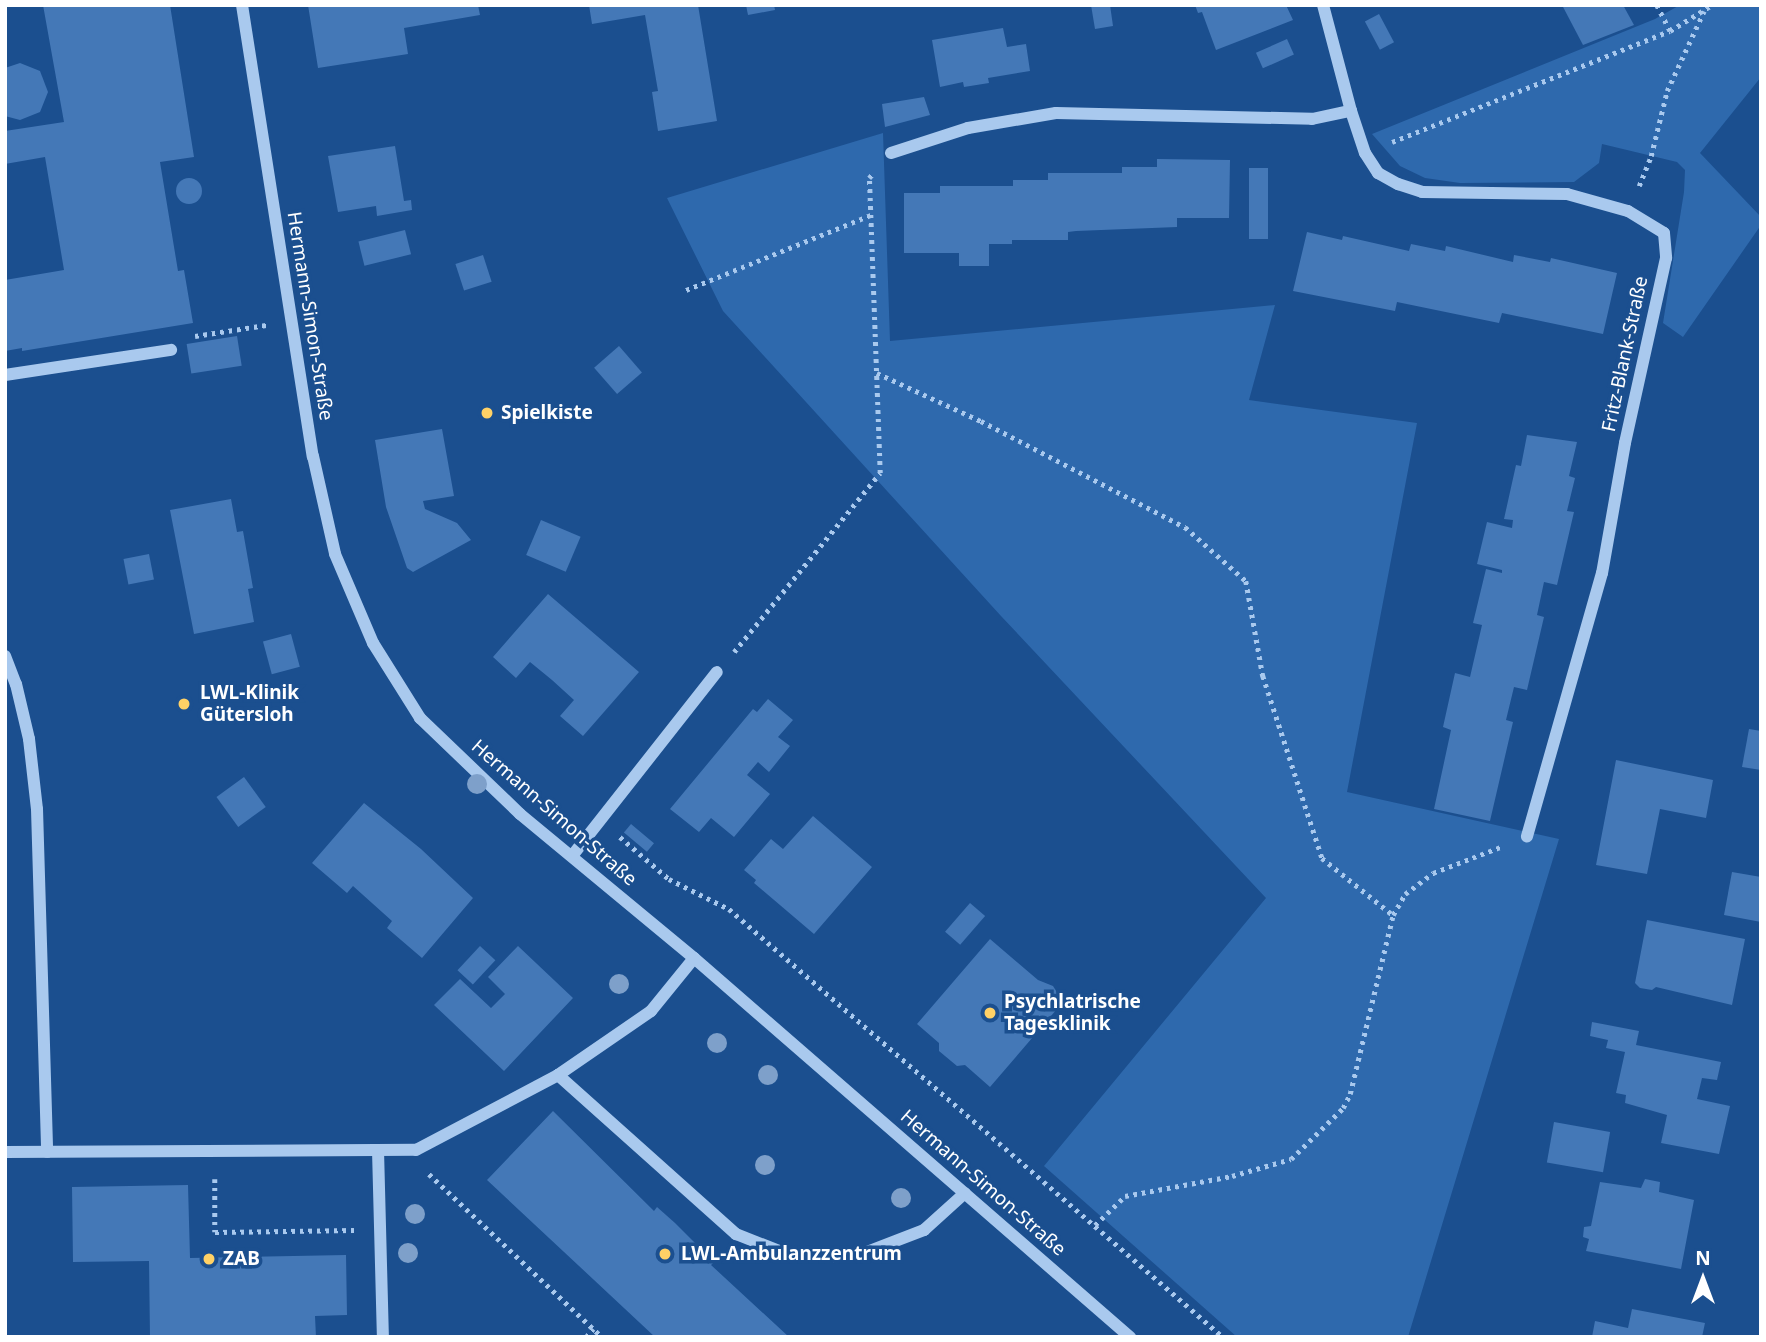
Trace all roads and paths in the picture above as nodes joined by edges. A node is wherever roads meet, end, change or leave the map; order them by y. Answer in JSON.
{"nodes":[{"id":1,"x":242,"y":5,"type":"edge"},
{"id":2,"x":1324,"y":5,"type":"edge"},
{"id":3,"x":1657,"y":5,"type":"edge"},
{"id":4,"x":1712,"y":5,"type":"edge"},
{"id":5,"x":1705,"y":10,"type":"junction"},
{"id":6,"x":1670,"y":31,"type":"junction"},
{"id":7,"x":1351,"y":111,"type":"junction"},
{"id":8,"x":891,"y":153,"type":"joint"},
{"id":9,"x":1365,"y":153,"type":"junction"},
{"id":10,"x":1628,"y":211,"type":"junction"},
{"id":11,"x":871,"y":215,"type":"junction"},
{"id":12,"x":686,"y":290,"type":"dead end"},
{"id":13,"x":291,"y":321,"type":"junction"},
{"id":14,"x":171,"y":350,"type":"joint"},
{"id":15,"x":877,"y":373,"type":"junction"},
{"id":16,"x":5,"y":375,"type":"edge"},
{"id":17,"x":5,"y":656,"type":"edge"},
{"id":18,"x":717,"y":672,"type":"joint"},
{"id":19,"x":600,"y":821,"type":"junction"},
{"id":20,"x":1527,"y":837,"type":"joint"},
{"id":21,"x":572,"y":856,"type":"junction"},
{"id":22,"x":1393,"y":915,"type":"junction"},
{"id":23,"x":694,"y":958,"type":"junction"},
{"id":24,"x":558,"y":1075,"type":"junction"},
{"id":25,"x":214,"y":1150,"type":"junction"},
{"id":26,"x":378,"y":1150,"type":"junction"},
{"id":27,"x":416,"y":1150,"type":"junction"},
{"id":28,"x":5,"y":1152,"type":"edge"},
{"id":29,"x":47,"y":1152,"type":"junction"},
{"id":30,"x":965,"y":1193,"type":"junction"},
{"id":31,"x":1095,"y":1225,"type":"junction"},
{"id":32,"x":380,"y":1230,"type":"junction"},
{"id":33,"x":593,"y":1329,"type":"junction"},
{"id":34,"x":383,"y":1337,"type":"edge"},
{"id":35,"x":586,"y":1337,"type":"edge"},
{"id":36,"x":602,"y":1337,"type":"edge"},
{"id":37,"x":1130,"y":1337,"type":"edge"},
{"id":38,"x":1223,"y":1337,"type":"edge"}],
"edges":[{"from":1,"to":13,"type":"street","name":"Hermann-Simon-Straße"},
{"from":2,"to":7,"type":"street","name":"Fritz-Blank-Straße"},
{"from":3,"to":6,"type":"path"},
{"from":4,"to":5,"type":"path"},
{"from":5,"to":6,"type":"path"},
{"from":5,"to":10,"type":"path"},
{"from":6,"to":9,"type":"path"},
{"from":7,"to":8,"type":"street"},
{"from":7,"to":9,"type":"street","name":"Fritz-Blank-Straße"},
{"from":8,"to":11,"type":"path"},
{"from":9,"to":10,"type":"street","name":"Fritz-Blank-Straße"},
{"from":10,"to":20,"type":"street","name":"Fritz-Blank-Straße"},
{"from":11,"to":12,"type":"path"},
{"from":11,"to":15,"type":"path"},
{"from":13,"to":14,"type":"path"},
{"from":13,"to":21,"type":"street","name":"Hermann-Simon-Straße"},
{"from":14,"to":16,"type":"street"},
{"from":15,"to":18,"type":"path"},
{"from":15,"to":22,"type":"path"},
{"from":17,"to":29,"type":"street"},
{"from":18,"to":19,"type":"street"},
{"from":19,"to":21,"type":"street"},
{"from":19,"to":31,"type":"path"},
{"from":20,"to":22,"type":"path"},
{"from":21,"to":23,"type":"street","name":"Hermann-Simon-Straße"},
{"from":22,"to":31,"type":"path"},
{"from":23,"to":24,"type":"street"},
{"from":23,"to":30,"type":"street","name":"Hermann-Simon-Straße"},
{"from":24,"to":27,"type":"street"},
{"from":24,"to":30,"type":"street"},
{"from":25,"to":26,"type":"street"},
{"from":25,"to":29,"type":"street"},
{"from":25,"to":32,"type":"path"},
{"from":26,"to":27,"type":"street"},
{"from":26,"to":32,"type":"street"},
{"from":27,"to":33,"type":"path"},
{"from":28,"to":29,"type":"street"},
{"from":30,"to":37,"type":"street","name":"Hermann-Simon-Straße"},
{"from":31,"to":38,"type":"path"},
{"from":32,"to":34,"type":"street"},
{"from":33,"to":35,"type":"path"},
{"from":33,"to":36,"type":"path"}]}
